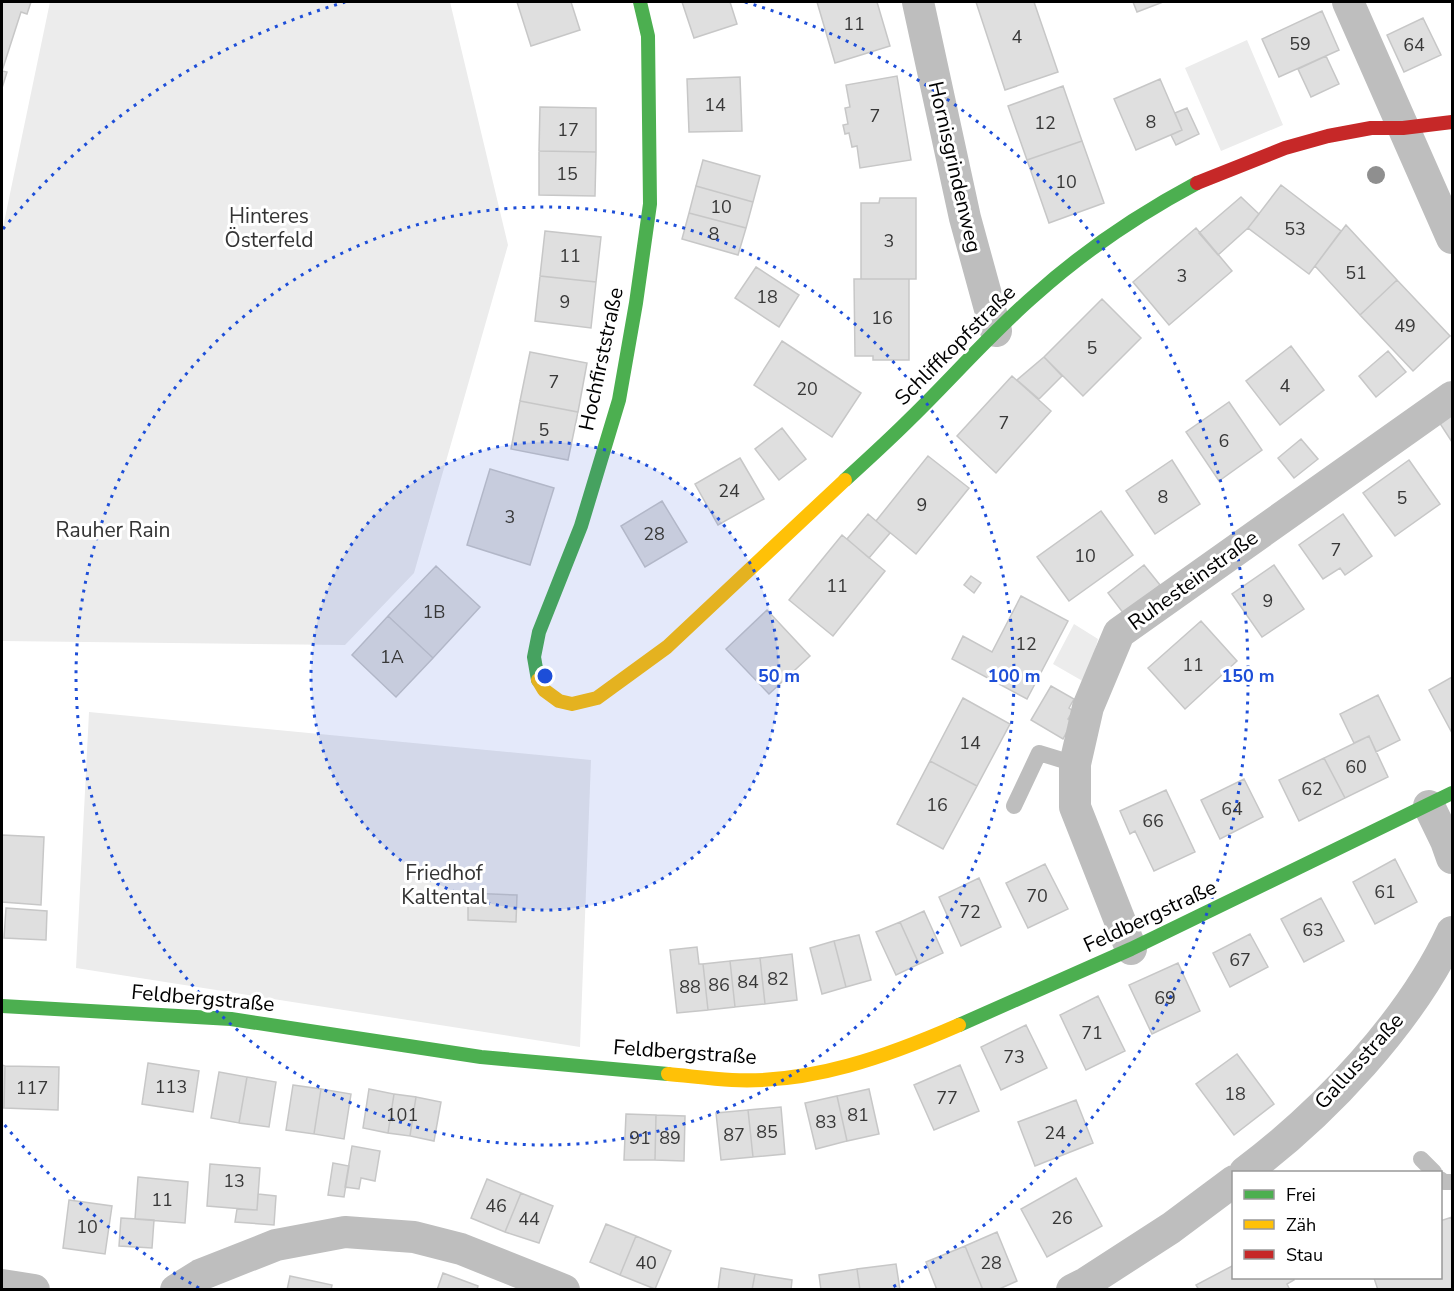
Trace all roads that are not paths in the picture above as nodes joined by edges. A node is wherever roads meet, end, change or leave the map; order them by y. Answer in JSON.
{"nodes":[{"id":1,"x":640,"y":2,"type":"edge"},
{"id":2,"x":918,"y":2,"type":"edge"},
{"id":3,"x":1348,"y":2,"type":"edge"},
{"id":4,"x":1452,"y":122,"type":"edge"},
{"id":5,"x":1403,"y":128,"type":"junction"},
{"id":6,"x":1452,"y":238,"type":"edge"},
{"id":7,"x":996,"y":331,"type":"junction"},
{"id":8,"x":1452,"y":397,"type":"edge"},
{"id":9,"x":597,"y":698,"type":"joint"},
{"id":10,"x":1075,"y":764,"type":"junction"},
{"id":11,"x":1440,"y":800,"type":"edge"},
{"id":12,"x":1014,"y":806,"type":"dead end"},
{"id":13,"x":1452,"y":858,"type":"edge"},
{"id":14,"x":1452,"y":932,"type":"edge"},
{"id":15,"x":1131,"y":950,"type":"junction"},
{"id":16,"x":2,"y":1006,"type":"edge"},
{"id":17,"x":1421,"y":1159,"type":"dead end"},
{"id":18,"x":1247,"y":1171,"type":"edge"},
{"id":19,"x":1432,"y":1171,"type":"edge"},
{"id":20,"x":1232,"y":1182,"type":"edge"},
{"id":21,"x":2,"y":1285,"type":"edge"},
{"id":22,"x":34,"y":1290,"type":"edge"},
{"id":23,"x":176,"y":1290,"type":"edge"},
{"id":24,"x":564,"y":1290,"type":"edge"},
{"id":25,"x":1072,"y":1290,"type":"edge"}],
"edges":[{"from":1,"to":9,"type":"street","name":"Hochfirststraße"},
{"from":2,"to":7,"type":"street","name":"Hornisgrindenweg"},
{"from":3,"to":5,"type":"street"},
{"from":4,"to":5,"type":"street","name":"Schliffkopfstraße"},
{"from":5,"to":6,"type":"street"},
{"from":5,"to":7,"type":"street","name":"Schliffkopfstraße"},
{"from":7,"to":9,"type":"street","name":"Schliffkopfstraße"},
{"from":8,"to":10,"type":"street","name":"Ruhesteinstraße"},
{"from":10,"to":12,"type":"lane"},
{"from":10,"to":15,"type":"street","name":"Ruhesteinstraße"},
{"from":11,"to":13,"type":"street"},
{"from":11,"to":15,"type":"street","name":"Feldbergstraße"},
{"from":14,"to":18,"type":"street","name":"Gallusstraße"},
{"from":15,"to":16,"type":"street","name":"Feldbergstraße"},
{"from":17,"to":19,"type":"lane"},
{"from":20,"to":25,"type":"street"},
{"from":21,"to":22,"type":"street"},
{"from":23,"to":24,"type":"street"}]}
